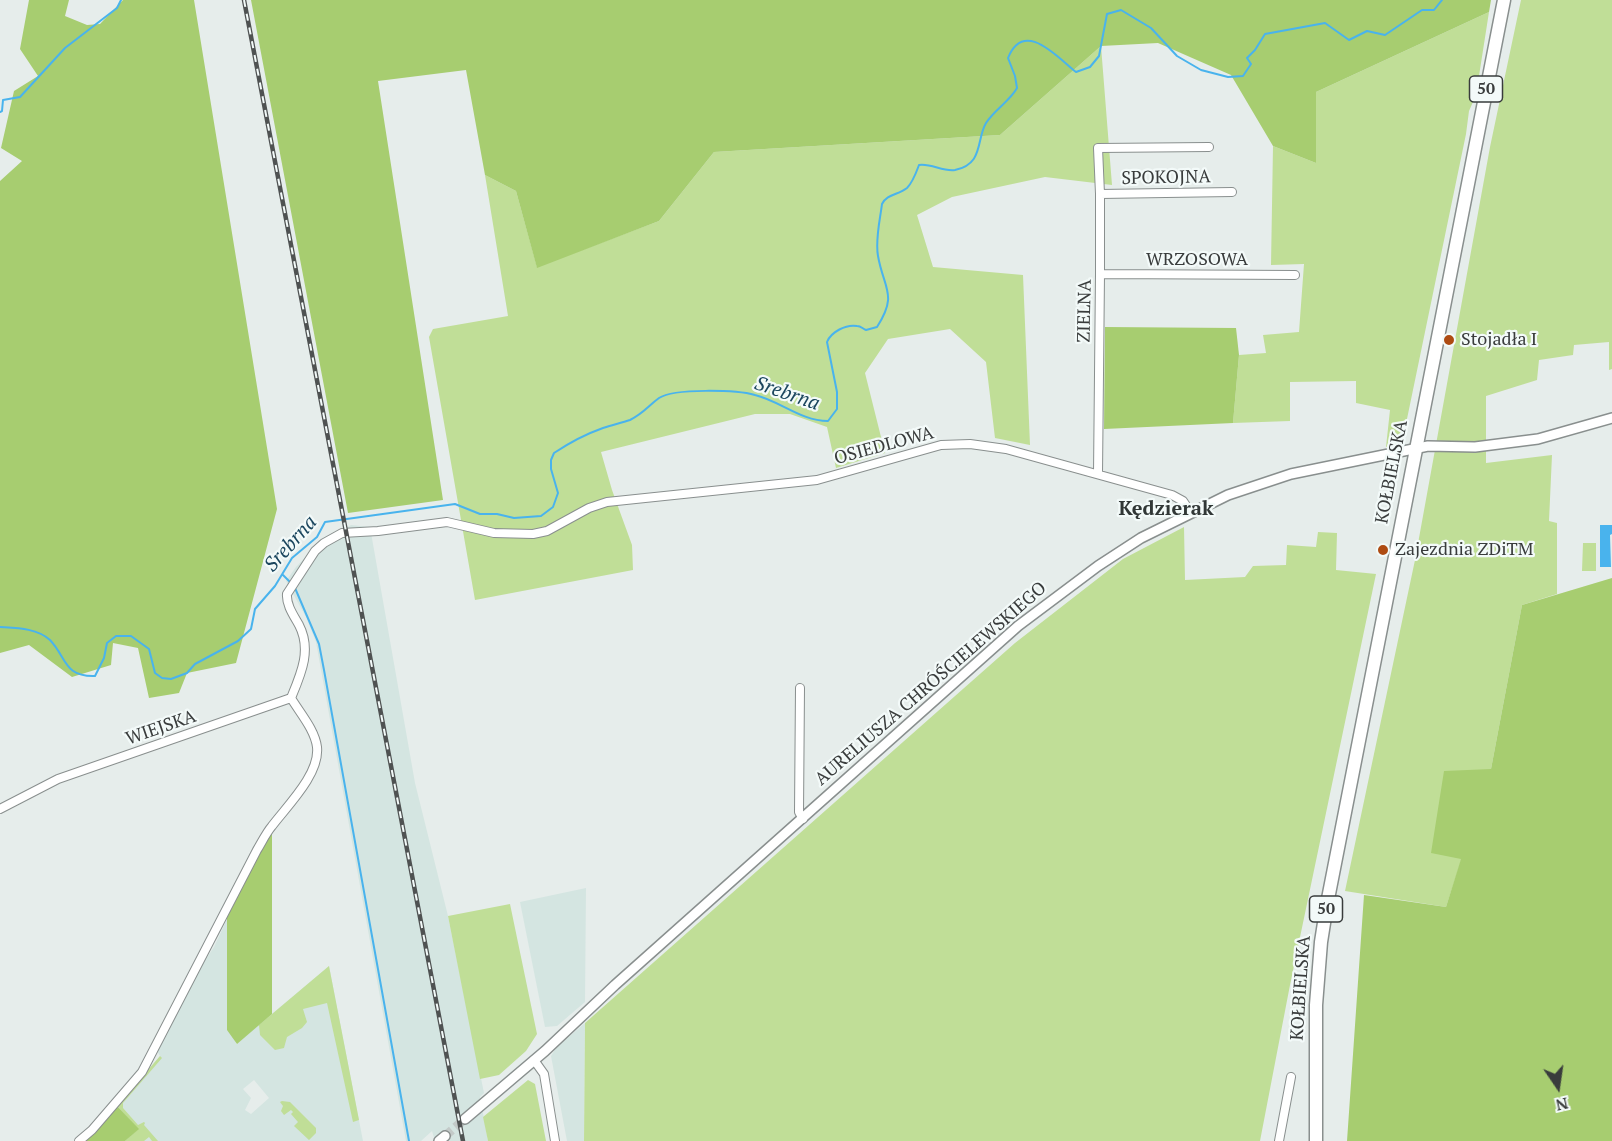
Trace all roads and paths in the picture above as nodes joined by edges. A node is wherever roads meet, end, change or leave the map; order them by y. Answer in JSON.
{"nodes":[{"id":1,"x":1504,"y":0,"type":"edge"},
{"id":2,"x":1209,"y":147,"type":"dead end"},
{"id":3,"x":1232,"y":192,"type":"dead end"},
{"id":4,"x":1100,"y":194,"type":"junction"},
{"id":5,"x":1100,"y":274,"type":"junction"},
{"id":6,"x":1294,"y":275,"type":"dead end"},
{"id":7,"x":1612,"y":418,"type":"edge"},
{"id":8,"x":1416,"y":448,"type":"junction"},
{"id":9,"x":1098,"y":474,"type":"junction"},
{"id":10,"x":1191,"y":513,"type":"junction"},
{"id":11,"x":800,"y":688,"type":"dead end"},
{"id":12,"x":291,"y":698,"type":"junction"},
{"id":13,"x":0,"y":809,"type":"edge"},
{"id":14,"x":803,"y":819,"type":"junction"},
{"id":15,"x":534,"y":1060,"type":"junction"},
{"id":16,"x":1291,"y":1077,"type":"dead end"},
{"id":17,"x":1316,"y":1096,"type":"junction"},
{"id":18,"x":465,"y":1119,"type":"tunnel mouth"},
{"id":19,"x":79,"y":1141,"type":"edge"},
{"id":20,"x":555,"y":1141,"type":"edge"},
{"id":21,"x":1279,"y":1141,"type":"edge"},
{"id":22,"x":1317,"y":1141,"type":"edge"},
{"id":23,"x":1324,"y":1141,"type":"edge"}],
"edges":[{"from":1,"to":8,"type":"main road","name":"KOŁBIELSKA","number":"50"},
{"from":2,"to":4,"type":"street","name":"ZIELNA"},
{"from":3,"to":4,"type":"street","name":"SPOKOJNA"},
{"from":4,"to":5,"type":"street","name":"ZIELNA"},
{"from":5,"to":6,"type":"street","name":"WRZOSOWA"},
{"from":5,"to":9,"type":"street","name":"ZIELNA"},
{"from":7,"to":8,"type":"street","name":"AURELIUSZA CHRÓŚCIELEWSKIEGO"},
{"from":8,"to":10,"type":"street","name":"AURELIUSZA CHRÓŚCIELEWSKIEGO"},
{"from":8,"to":17,"type":"main road","name":"KOŁBIELSKA","number":"50"},
{"from":9,"to":10,"type":"street","name":"OSIEDLOWA"},
{"from":9,"to":12,"type":"street","name":"OSIEDLOWA"},
{"from":10,"to":14,"type":"street","name":"AURELIUSZA CHRÓŚCIELEWSKIEGO"},
{"from":11,"to":14,"type":"street","name":"AURELIUSZA CHRÓŚCIELEWSKIEGO"},
{"from":12,"to":13,"type":"street","name":"WIEJSKA"},
{"from":12,"to":19,"type":"street"},
{"from":14,"to":15,"type":"street","name":"AURELIUSZA CHRÓŚCIELEWSKIEGO"},
{"from":15,"to":18,"type":"street","name":"AURELIUSZA CHRÓŚCIELEWSKIEGO"},
{"from":15,"to":20,"type":"street"},
{"from":16,"to":21,"type":"street"},
{"from":17,"to":22,"type":"main road","number":"50"},
{"from":17,"to":23,"type":"main road","number":"50"}]}
